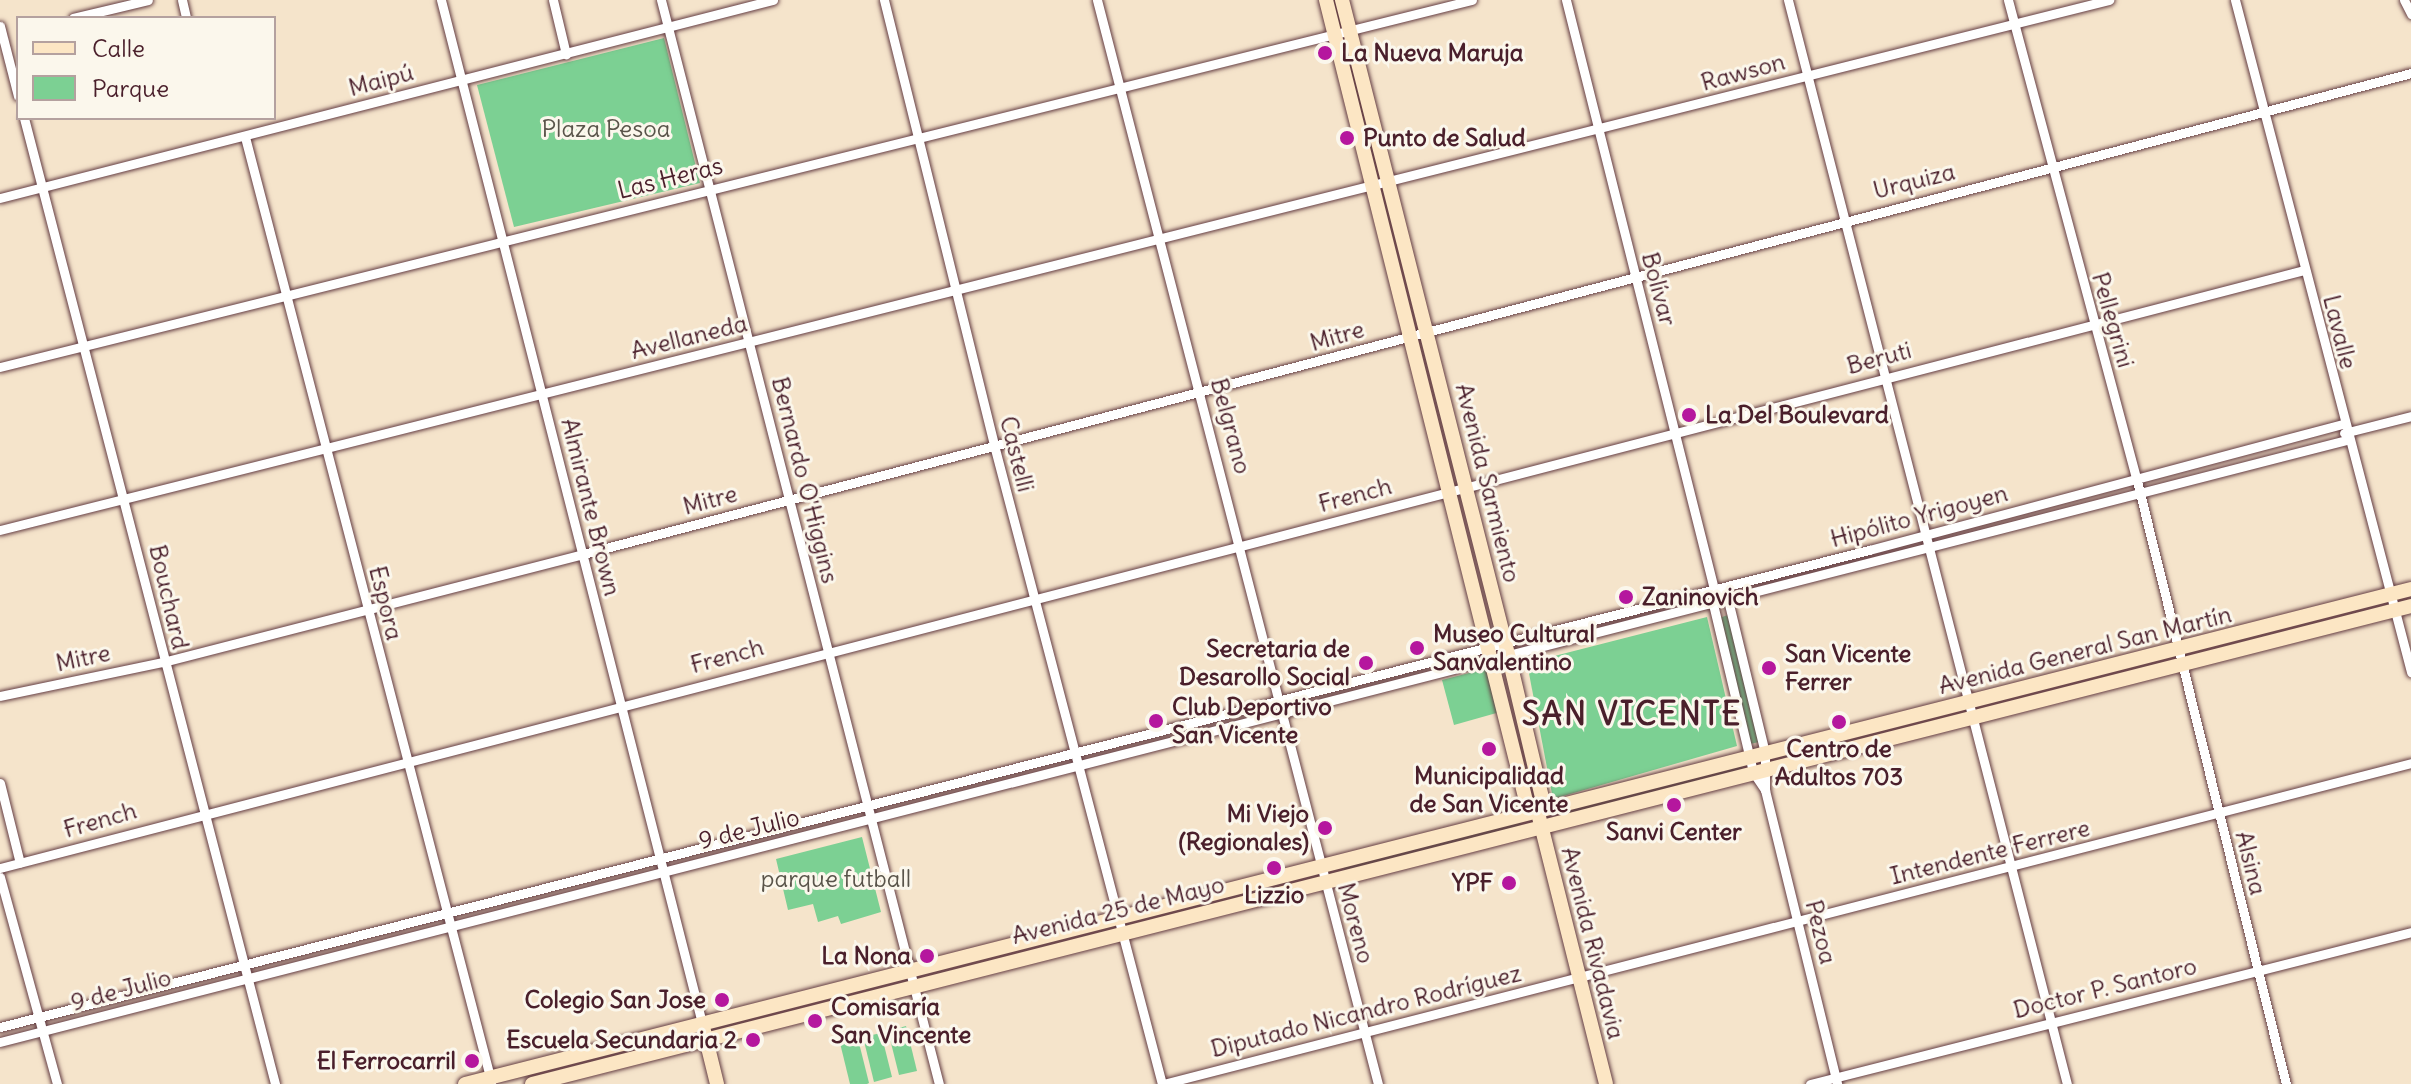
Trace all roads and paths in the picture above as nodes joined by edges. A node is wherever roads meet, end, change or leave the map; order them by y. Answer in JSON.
{"nodes":[{"id":1,"x":148,"y":0,"type":"edge"},
{"id":2,"x":441,"y":0,"type":"edge"},
{"id":3,"x":553,"y":0,"type":"edge"},
{"id":4,"x":661,"y":0,"type":"edge"},
{"id":5,"x":773,"y":0,"type":"edge"},
{"id":6,"x":884,"y":0,"type":"edge"},
{"id":7,"x":1097,"y":0,"type":"edge"},
{"id":8,"x":1326,"y":0,"type":"edge"},
{"id":9,"x":1342,"y":0,"type":"edge"},
{"id":10,"x":1472,"y":0,"type":"edge"},
{"id":11,"x":1566,"y":0,"type":"edge"},
{"id":12,"x":1788,"y":0,"type":"edge"},
{"id":13,"x":2008,"y":0,"type":"edge"},
{"id":14,"x":2109,"y":0,"type":"edge"},
{"id":15,"x":2235,"y":0,"type":"edge"},
{"id":16,"x":2404,"y":0,"type":"edge"},
{"id":17,"x":2411,"y":14,"type":"edge"},
{"id":18,"x":81,"y":16,"type":"edge"},
{"id":19,"x":2013,"y":23,"type":"junction"},
{"id":20,"x":0,"y":26,"type":"edge"},
{"id":21,"x":667,"y":27,"type":"junction"},
{"id":22,"x":1350,"y":32,"type":"junction"},
{"id":23,"x":1334,"y":35,"type":"junction"},
{"id":24,"x":566,"y":54,"type":"junction"},
{"id":25,"x":2411,"y":73,"type":"edge"},
{"id":26,"x":1809,"y":76,"type":"junction"},
{"id":27,"x":461,"y":80,"type":"junction"},
{"id":28,"x":1117,"y":86,"type":"junction"},
{"id":29,"x":16,"y":88,"type":"edge"},
{"id":30,"x":2264,"y":111,"type":"junction"},
{"id":31,"x":24,"y":120,"type":"edge"},
{"id":32,"x":1598,"y":132,"type":"junction"},
{"id":33,"x":918,"y":136,"type":"junction"},
{"id":34,"x":245,"y":137,"type":"junction"},
{"id":35,"x":2049,"y":169,"type":"junction"},
{"id":36,"x":1380,"y":185,"type":"junction"},
{"id":37,"x":41,"y":186,"type":"junction"},
{"id":38,"x":712,"y":188,"type":"junction"},
{"id":39,"x":0,"y":198,"type":"edge"},
{"id":40,"x":1844,"y":218,"type":"junction"},
{"id":41,"x":1160,"y":240,"type":"junction"},
{"id":42,"x":503,"y":241,"type":"junction"},
{"id":43,"x":2304,"y":270,"type":"junction"},
{"id":44,"x":1635,"y":274,"type":"junction"},
{"id":45,"x":957,"y":293,"type":"junction"},
{"id":46,"x":287,"y":295,"type":"junction"},
{"id":47,"x":2092,"y":322,"type":"junction"},
{"id":48,"x":1427,"y":330,"type":"junction"},
{"id":49,"x":1410,"y":336,"type":"junction"},
{"id":50,"x":750,"y":342,"type":"junction"},
{"id":51,"x":83,"y":346,"type":"junction"},
{"id":52,"x":0,"y":367,"type":"edge"},
{"id":53,"x":1884,"y":377,"type":"junction"},
{"id":54,"x":1202,"y":394,"type":"junction"},
{"id":55,"x":542,"y":396,"type":"junction"},
{"id":56,"x":2411,"y":416,"type":"edge"},
{"id":57,"x":2344,"y":432,"type":"junction"},
{"id":58,"x":1676,"y":433,"type":"junction"},
{"id":59,"x":994,"y":445,"type":"junction"},
{"id":60,"x":329,"y":452,"type":"junction"},
{"id":61,"x":2137,"y":481,"type":"junction"},
{"id":62,"x":1465,"y":487,"type":"junction"},
{"id":63,"x":1450,"y":491,"type":"junction"},
{"id":64,"x":2141,"y":494,"type":"junction"},
{"id":65,"x":790,"y":500,"type":"junction"},
{"id":66,"x":126,"y":501,"type":"junction"},
{"id":67,"x":0,"y":530,"type":"edge"},
{"id":68,"x":1925,"y":535,"type":"junction"},
{"id":69,"x":1242,"y":545,"type":"junction"},
{"id":70,"x":1928,"y":548,"type":"junction"},
{"id":71,"x":583,"y":554,"type":"junction"},
{"id":72,"x":1714,"y":589,"type":"junction"},
{"id":73,"x":2411,"y":589,"type":"edge"},
{"id":74,"x":2389,"y":594,"type":"junction"},
{"id":75,"x":1034,"y":599,"type":"junction"},
{"id":76,"x":1728,"y":600,"type":"junction"},
{"id":77,"x":1713,"y":604,"type":"junction"},
{"id":78,"x":2411,"y":606,"type":"edge"},
{"id":79,"x":366,"y":610,"type":"junction"},
{"id":80,"x":2396,"y":610,"type":"junction"},
{"id":81,"x":1505,"y":642,"type":"junction"},
{"id":82,"x":1489,"y":646,"type":"junction"},
{"id":83,"x":827,"y":651,"type":"junction"},
{"id":84,"x":1509,"y":658,"type":"junction"},
{"id":85,"x":2180,"y":658,"type":"junction"},
{"id":86,"x":163,"y":662,"type":"junction"},
{"id":87,"x":1493,"y":662,"type":"junction"},
{"id":88,"x":2411,"y":672,"type":"edge"},
{"id":89,"x":0,"y":696,"type":"edge"},
{"id":90,"x":1281,"y":701,"type":"junction"},
{"id":91,"x":620,"y":705,"type":"junction"},
{"id":92,"x":1971,"y":709,"type":"junction"},
{"id":93,"x":1285,"y":714,"type":"junction"},
{"id":94,"x":1074,"y":753,"type":"junction"},
{"id":95,"x":1757,"y":755,"type":"junction"},
{"id":96,"x":406,"y":759,"type":"junction"},
{"id":97,"x":2411,"y":763,"type":"edge"},
{"id":98,"x":1078,"y":766,"type":"junction"},
{"id":99,"x":1761,"y":771,"type":"junction"},
{"id":100,"x":0,"y":783,"type":"edge"},
{"id":101,"x":1765,"y":790,"type":"joint"},
{"id":102,"x":865,"y":805,"type":"junction"},
{"id":103,"x":204,"y":811,"type":"junction"},
{"id":104,"x":2218,"y":814,"type":"junction"},
{"id":105,"x":869,"y":819,"type":"junction"},
{"id":106,"x":1540,"y":820,"type":"junction"},
{"id":107,"x":660,"y":859,"type":"junction"},
{"id":108,"x":20,"y":863,"type":"junction"},
{"id":109,"x":1320,"y":865,"type":"junction"},
{"id":110,"x":0,"y":868,"type":"edge"},
{"id":111,"x":2011,"y":868,"type":"junction"},
{"id":112,"x":663,"y":872,"type":"junction"},
{"id":113,"x":0,"y":877,"type":"edge"},
{"id":114,"x":1324,"y":881,"type":"junction"},
{"id":115,"x":447,"y":913,"type":"junction"},
{"id":116,"x":1798,"y":921,"type":"junction"},
{"id":117,"x":1117,"y":924,"type":"junction"},
{"id":118,"x":450,"y":926,"type":"junction"},
{"id":119,"x":2411,"y":932,"type":"edge"},
{"id":120,"x":243,"y":966,"type":"junction"},
{"id":121,"x":2256,"y":969,"type":"junction"},
{"id":122,"x":1579,"y":977,"type":"junction"},
{"id":123,"x":247,"y":978,"type":"junction"},
{"id":124,"x":912,"y":978,"type":"junction"},
{"id":125,"x":38,"y":1018,"type":"junction"},
{"id":126,"x":2051,"y":1022,"type":"junction"},
{"id":127,"x":702,"y":1023,"type":"junction"},
{"id":128,"x":0,"y":1027,"type":"edge"},
{"id":129,"x":42,"y":1032,"type":"junction"},
{"id":130,"x":1364,"y":1032,"type":"junction"},
{"id":131,"x":706,"y":1039,"type":"junction"},
{"id":132,"x":0,"y":1042,"type":"edge"},
{"id":133,"x":491,"y":1081,"type":"edge"},
{"id":134,"x":1836,"y":1081,"type":"edge"},
{"id":135,"x":57,"y":1084,"type":"edge"},
{"id":136,"x":275,"y":1084,"type":"edge"},
{"id":137,"x":465,"y":1084,"type":"edge"},
{"id":138,"x":532,"y":1084,"type":"edge"},
{"id":139,"x":717,"y":1084,"type":"edge"},
{"id":140,"x":939,"y":1084,"type":"edge"},
{"id":141,"x":1162,"y":1084,"type":"edge"},
{"id":142,"x":1378,"y":1084,"type":"edge"},
{"id":143,"x":1606,"y":1084,"type":"edge"},
{"id":144,"x":1810,"y":1084,"type":"edge"},
{"id":145,"x":2067,"y":1084,"type":"edge"},
{"id":146,"x":2286,"y":1084,"type":"edge"}],
"edges":[{"from":1,"to":18,"type":"street"},
{"from":2,"to":27,"type":"street","name":"Almirante Brown"},
{"from":3,"to":24,"type":"street"},
{"from":4,"to":21,"type":"street","name":"Bernardo O'Higgins"},
{"from":5,"to":21,"type":"street","name":"Maipú"},
{"from":6,"to":33,"type":"street","name":"Castelli"},
{"from":7,"to":28,"type":"street","name":"Belgrano"},
{"from":8,"to":23,"type":"main road","name":"Avenida Sarmiento"},
{"from":9,"to":22,"type":"main road","name":"Avenida Sarmiento"},
{"from":10,"to":22,"type":"street","name":"Las Heras"},
{"from":11,"to":32,"type":"street","name":"Bolívar"},
{"from":12,"to":26,"type":"street"},
{"from":13,"to":19,"type":"street","name":"Pellegrini"},
{"from":14,"to":19,"type":"street","name":"Rawson"},
{"from":15,"to":30,"type":"street","name":"Lavalle"},
{"from":16,"to":17,"type":"street"},
{"from":19,"to":26,"type":"street","name":"Rawson"},
{"from":19,"to":35,"type":"street","name":"Pellegrini"},
{"from":20,"to":29,"type":"street"},
{"from":21,"to":24,"type":"street","name":"Maipú"},
{"from":21,"to":38,"type":"street","name":"Bernardo O'Higgins"},
{"from":22,"to":23,"type":"street","name":"Las Heras"},
{"from":22,"to":36,"type":"main road","name":"Avenida Sarmiento"},
{"from":23,"to":28,"type":"street","name":"Las Heras"},
{"from":23,"to":36,"type":"main road","name":"Avenida Sarmiento"},
{"from":24,"to":27,"type":"street","name":"Maipú"},
{"from":25,"to":30,"type":"street","name":"Urquiza"},
{"from":26,"to":32,"type":"street","name":"Rawson"},
{"from":26,"to":40,"type":"street"},
{"from":27,"to":34,"type":"street","name":"Maipú"},
{"from":27,"to":42,"type":"street","name":"Almirante Brown"},
{"from":28,"to":33,"type":"street","name":"Las Heras"},
{"from":28,"to":41,"type":"street","name":"Belgrano"},
{"from":30,"to":35,"type":"street","name":"Urquiza"},
{"from":30,"to":43,"type":"street","name":"Lavalle"},
{"from":31,"to":37,"type":"street","name":"Bouchard"},
{"from":32,"to":36,"type":"street","name":"Rawson"},
{"from":32,"to":44,"type":"street","name":"Bolívar"},
{"from":33,"to":38,"type":"street","name":"Las Heras"},
{"from":33,"to":45,"type":"street","name":"Castelli"},
{"from":34,"to":37,"type":"street","name":"Maipú"},
{"from":34,"to":46,"type":"street","name":"Espora"},
{"from":35,"to":40,"type":"street","name":"Urquiza"},
{"from":35,"to":47,"type":"street","name":"Pellegrini"},
{"from":36,"to":41,"type":"street","name":"Avellaneda"},
{"from":36,"to":48,"type":"main road","name":"Avenida Sarmiento"},
{"from":36,"to":49,"type":"main road","name":"Avenida Sarmiento"},
{"from":37,"to":39,"type":"street","name":"Maipú"},
{"from":37,"to":51,"type":"street","name":"Bouchard"},
{"from":38,"to":42,"type":"street","name":"Las Heras"},
{"from":38,"to":50,"type":"street","name":"Bernardo O'Higgins"},
{"from":40,"to":44,"type":"street","name":"Urquiza"},
{"from":40,"to":53,"type":"street"},
{"from":41,"to":45,"type":"street","name":"Avellaneda"},
{"from":41,"to":54,"type":"street","name":"Belgrano"},
{"from":42,"to":46,"type":"street","name":"Las Heras"},
{"from":42,"to":55,"type":"street","name":"Almirante Brown"},
{"from":43,"to":47,"type":"street","name":"Beruti"},
{"from":43,"to":57,"type":"street","name":"Lavalle"},
{"from":44,"to":48,"type":"street","name":"Urquiza"},
{"from":44,"to":58,"type":"street","name":"Bolívar"},
{"from":45,"to":50,"type":"street","name":"Avellaneda"},
{"from":45,"to":59,"type":"street","name":"Castelli"},
{"from":46,"to":51,"type":"street","name":"Las Heras"},
{"from":46,"to":60,"type":"street","name":"Espora"},
{"from":47,"to":53,"type":"street","name":"Beruti"},
{"from":47,"to":61,"type":"street","name":"Pellegrini"},
{"from":48,"to":49,"type":"street","name":"Mitre"},
{"from":48,"to":62,"type":"main road","name":"Avenida Sarmiento"},
{"from":49,"to":54,"type":"street","name":"Mitre"},
{"from":49,"to":63,"type":"main road","name":"Avenida Sarmiento"},
{"from":50,"to":55,"type":"street","name":"Avellaneda"},
{"from":50,"to":65,"type":"street","name":"Bernardo O'Higgins"},
{"from":51,"to":52,"type":"street","name":"Las Heras"},
{"from":51,"to":66,"type":"street","name":"Bouchard"},
{"from":53,"to":58,"type":"street","name":"Beruti"},
{"from":53,"to":68,"type":"street"},
{"from":54,"to":59,"type":"street","name":"Mitre"},
{"from":54,"to":69,"type":"street","name":"Belgrano"},
{"from":55,"to":60,"type":"street","name":"Avellaneda"},
{"from":55,"to":71,"type":"street","name":"Almirante Brown"},
{"from":56,"to":57,"type":"street","name":"Hipólito Yrigoyen"},
{"from":57,"to":61,"type":"street","name":"Hipólito Yrigoyen"},
{"from":57,"to":64,"type":"street","name":"Hipólito Yrigoyen"},
{"from":57,"to":74,"type":"street","name":"Lavalle"},
{"from":58,"to":62,"type":"street","name":"Beruti"},
{"from":58,"to":72,"type":"street","name":"Bolívar"},
{"from":59,"to":65,"type":"street","name":"Mitre"},
{"from":59,"to":75,"type":"street","name":"Castelli"},
{"from":60,"to":66,"type":"street","name":"Avellaneda"},
{"from":60,"to":79,"type":"street","name":"Espora"},
{"from":61,"to":64,"type":"street","name":"Pellegrini"},
{"from":61,"to":68,"type":"street","name":"Hipólito Yrigoyen"},
{"from":62,"to":63,"type":"street","name":"French"},
{"from":62,"to":81,"type":"main road","name":"Avenida Sarmiento"},
{"from":63,"to":69,"type":"street","name":"French"},
{"from":63,"to":82,"type":"main road","name":"Avenida Sarmiento"},
{"from":64,"to":70,"type":"street","name":"Hipólito Yrigoyen"},
{"from":64,"to":85,"type":"street","name":"Pellegrini"},
{"from":65,"to":71,"type":"street","name":"Mitre"},
{"from":65,"to":83,"type":"street","name":"Bernardo O'Higgins"},
{"from":66,"to":67,"type":"street","name":"Avellaneda"},
{"from":66,"to":86,"type":"street","name":"Bouchard"},
{"from":68,"to":70,"type":"street"},
{"from":68,"to":72,"type":"street","name":"Hipólito Yrigoyen"},
{"from":69,"to":75,"type":"street","name":"French"},
{"from":69,"to":90,"type":"street","name":"Belgrano"},
{"from":70,"to":76,"type":"street","name":"Hipólito Yrigoyen"},
{"from":70,"to":92,"type":"street"},
{"from":71,"to":79,"type":"street","name":"Mitre"},
{"from":71,"to":91,"type":"street","name":"Almirante Brown"},
{"from":72,"to":76,"type":"street"},
{"from":72,"to":77,"type":"street","name":"Bolívar"},
{"from":72,"to":81,"type":"street","name":"Hipólito Yrigoyen"},
{"from":73,"to":74,"type":"main road","name":"Avenida General San Martín"},
{"from":74,"to":80,"type":"street","name":"Lavalle"},
{"from":74,"to":85,"type":"main road","name":"Avenida General San Martín"},
{"from":75,"to":83,"type":"street","name":"French"},
{"from":75,"to":94,"type":"street","name":"Castelli"},
{"from":76,"to":77,"type":"street","name":"Hipólito Yrigoyen"},
{"from":76,"to":95,"type":"street","name":"Bolívar"},
{"from":77,"to":84,"type":"street","name":"Hipólito Yrigoyen"},
{"from":77,"to":95,"type":"street","name":"Bolívar"},
{"from":78,"to":80,"type":"main road","name":"Avenida General San Martín"},
{"from":79,"to":86,"type":"street","name":"Mitre"},
{"from":79,"to":96,"type":"street","name":"Espora"},
{"from":80,"to":85,"type":"main road","name":"Avenida General San Martín"},
{"from":80,"to":88,"type":"street","name":"Lavalle"},
{"from":81,"to":82,"type":"street","name":"9 de Julio"},
{"from":81,"to":84,"type":"main road","name":"Avenida Sarmiento"},
{"from":82,"to":87,"type":"main road","name":"Avenida Sarmiento"},
{"from":82,"to":90,"type":"street","name":"9 de Julio"},
{"from":83,"to":91,"type":"street","name":"French"},
{"from":83,"to":102,"type":"street","name":"Bernardo O'Higgins"},
{"from":84,"to":87,"type":"street","name":"9 de Julio"},
{"from":84,"to":106,"type":"main road","name":"Avenida Sarmiento"},
{"from":85,"to":92,"type":"main road","name":"Avenida General San Martín"},
{"from":85,"to":104,"type":"street","name":"Alsina"},
{"from":86,"to":89,"type":"street","name":"Mitre"},
{"from":86,"to":103,"type":"street","name":"Bouchard"},
{"from":87,"to":93,"type":"street","name":"9 de Julio"},
{"from":87,"to":106,"type":"main road","name":"Avenida Sarmiento"},
{"from":90,"to":93,"type":"street","name":"Belgrano"},
{"from":90,"to":94,"type":"street","name":"9 de Julio"},
{"from":91,"to":96,"type":"street","name":"French"},
{"from":91,"to":107,"type":"street","name":"Almirante Brown"},
{"from":92,"to":95,"type":"main road","name":"Avenida General San Martín"},
{"from":92,"to":99,"type":"main road","name":"Avenida General San Martín"},
{"from":92,"to":111,"type":"street"},
{"from":93,"to":98,"type":"street","name":"9 de Julio"},
{"from":93,"to":109,"type":"street","name":"Belgrano"},
{"from":94,"to":98,"type":"street","name":"Castelli"},
{"from":94,"to":102,"type":"street","name":"9 de Julio"},
{"from":95,"to":99,"type":"street","name":"Bolívar"},
{"from":95,"to":99,"type":"street","name":"Bolívar"},
{"from":95,"to":106,"type":"main road","name":"Avenida General San Martín"},
{"from":96,"to":103,"type":"street","name":"French"},
{"from":96,"to":115,"type":"street","name":"Espora"},
{"from":97,"to":104,"type":"street","name":"Intendente Ferrere"},
{"from":98,"to":105,"type":"street","name":"9 de Julio"},
{"from":98,"to":117,"type":"street","name":"Castelli"},
{"from":99,"to":101,"type":"street","name":"Bolívar"},
{"from":99,"to":106,"type":"main road","name":"Avenida General San Martín"},
{"from":100,"to":108,"type":"street"},
{"from":101,"to":116,"type":"street","name":"Pezoa"},
{"from":102,"to":105,"type":"street","name":"Bernardo O'Higgins"},
{"from":102,"to":107,"type":"street","name":"9 de Julio"},
{"from":103,"to":108,"type":"street","name":"French"},
{"from":103,"to":120,"type":"street","name":"Bouchard"},
{"from":104,"to":111,"type":"street","name":"Intendente Ferrere"},
{"from":104,"to":121,"type":"street","name":"Alsina"},
{"from":105,"to":112,"type":"street","name":"9 de Julio"},
{"from":105,"to":124,"type":"street","name":"Bernardo O'Higgins"},
{"from":106,"to":109,"type":"main road","name":"Avenida 25 de Mayo"},
{"from":106,"to":114,"type":"main road","name":"Avenida 25 de Mayo"},
{"from":106,"to":122,"type":"main road","name":"Avenida Rivadavia"},
{"from":107,"to":112,"type":"street","name":"Almirante Brown"},
{"from":107,"to":115,"type":"street","name":"9 de Julio"},
{"from":108,"to":110,"type":"street","name":"French"},
{"from":109,"to":114,"type":"street","name":"Moreno"},
{"from":109,"to":117,"type":"main road","name":"Avenida 25 de Mayo"},
{"from":111,"to":116,"type":"street","name":"Intendente Ferrere"},
{"from":111,"to":126,"type":"street"},
{"from":112,"to":118,"type":"street","name":"9 de Julio"},
{"from":112,"to":127,"type":"street","name":"Almirante Brown"},
{"from":113,"to":125,"type":"street"},
{"from":114,"to":117,"type":"main road","name":"Avenida 25 de Mayo"},
{"from":114,"to":130,"type":"street","name":"Moreno"},
{"from":115,"to":118,"type":"street","name":"Espora"},
{"from":115,"to":120,"type":"street","name":"9 de Julio"},
{"from":116,"to":122,"type":"street","name":"Intendente Ferrere"},
{"from":116,"to":134,"type":"street","name":"Pezoa"},
{"from":117,"to":124,"type":"main road","name":"Avenida 25 de Mayo"},
{"from":117,"to":141,"type":"street","name":"Castelli"},
{"from":118,"to":123,"type":"street","name":"9 de Julio"},
{"from":118,"to":133,"type":"street","name":"Espora"},
{"from":119,"to":121,"type":"street","name":"Doctor P. Santoro"},
{"from":120,"to":123,"type":"street","name":"Bouchard"},
{"from":120,"to":125,"type":"street","name":"9 de Julio"},
{"from":121,"to":126,"type":"street","name":"Doctor P. Santoro"},
{"from":121,"to":146,"type":"street","name":"Alsina"},
{"from":122,"to":130,"type":"street","name":"Diputado Nicandro Rodríguez"},
{"from":122,"to":143,"type":"main road","name":"Avenida Rivadavia"},
{"from":123,"to":129,"type":"street","name":"9 de Julio"},
{"from":123,"to":136,"type":"street","name":"Bouchard"},
{"from":124,"to":127,"type":"main road","name":"Avenida 25 de Mayo"},
{"from":124,"to":131,"type":"main road","name":"Avenida 25 de Mayo"},
{"from":124,"to":140,"type":"street","name":"Bernardo O'Higgins"},
{"from":125,"to":128,"type":"street","name":"9 de Julio"},
{"from":125,"to":129,"type":"street"},
{"from":126,"to":134,"type":"street","name":"Doctor P. Santoro"},
{"from":126,"to":145,"type":"street"},
{"from":127,"to":131,"type":"main road"},
{"from":127,"to":133,"type":"main road","name":"Avenida 25 de Mayo"},
{"from":129,"to":132,"type":"street","name":"9 de Julio"},
{"from":129,"to":135,"type":"street"},
{"from":130,"to":141,"type":"street","name":"Diputado Nicandro Rodríguez"},
{"from":130,"to":142,"type":"street","name":"Moreno"},
{"from":131,"to":138,"type":"main road","name":"Avenida 25 de Mayo"},
{"from":131,"to":139,"type":"main road"},
{"from":133,"to":137,"type":"main road","name":"Avenida 25 de Mayo"},
{"from":134,"to":144,"type":"street","name":"Doctor P. Santoro"}]}
